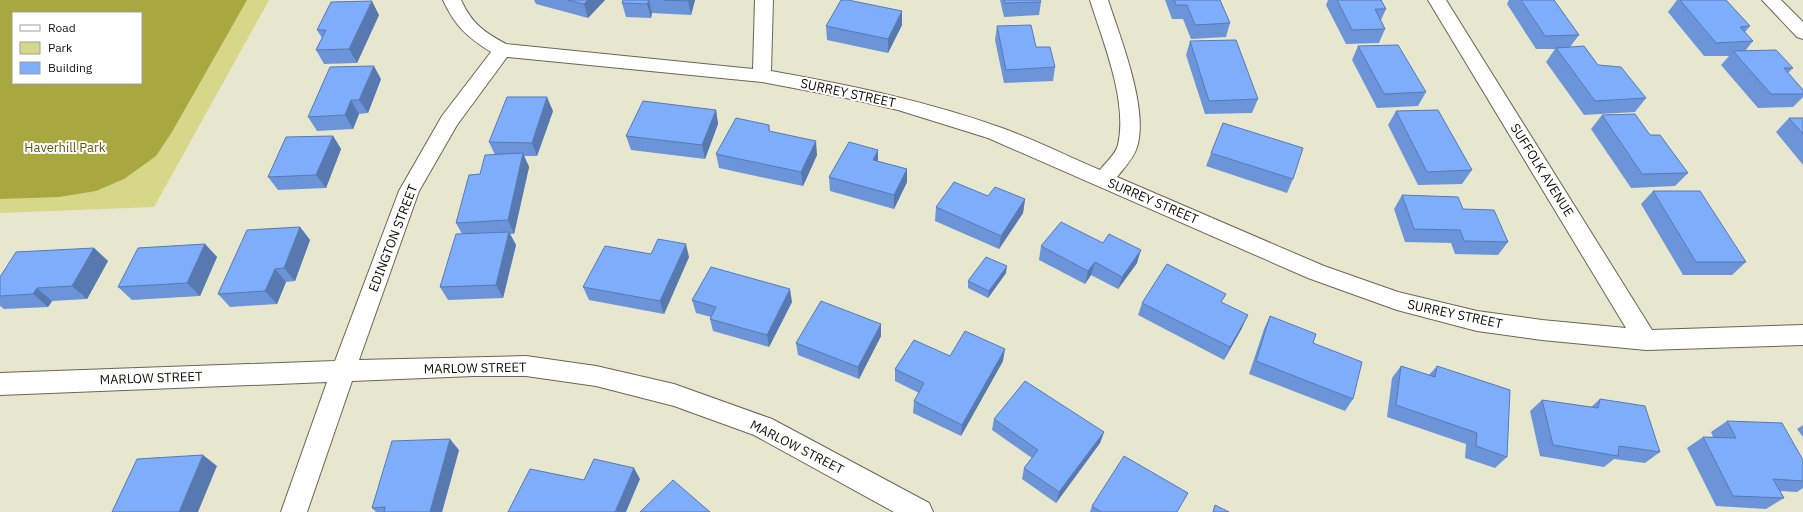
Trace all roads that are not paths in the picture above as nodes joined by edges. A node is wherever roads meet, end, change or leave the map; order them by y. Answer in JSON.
{"nodes":[{"id":1,"x":452,"y":0,"type":"edge"},
{"id":2,"x":764,"y":0,"type":"edge"},
{"id":3,"x":1099,"y":0,"type":"edge"},
{"id":4,"x":1437,"y":0,"type":"edge"},
{"id":5,"x":1771,"y":0,"type":"edge"},
{"id":6,"x":1803,"y":33,"type":"edge"},
{"id":7,"x":502,"y":50,"type":"junction"},
{"id":8,"x":762,"y":76,"type":"junction"},
{"id":9,"x":1103,"y":180,"type":"junction"},
{"id":10,"x":1803,"y":335,"type":"edge"},
{"id":11,"x":1646,"y":340,"type":"junction"},
{"id":12,"x":342,"y":371,"type":"junction"},
{"id":13,"x":0,"y":384,"type":"edge"},
{"id":14,"x":908,"y":509,"type":"edge"},
{"id":15,"x":294,"y":512,"type":"edge"}],
"edges":[{"from":1,"to":7,"type":"street"},
{"from":2,"to":8,"type":"street"},
{"from":3,"to":9,"type":"street"},
{"from":4,"to":11,"type":"street","name":"SUFFOLK AVENUE"},
{"from":5,"to":6,"type":"street"},
{"from":7,"to":8,"type":"street","name":"SURREY STREET"},
{"from":7,"to":12,"type":"street","name":"EDINGTON STREET"},
{"from":8,"to":9,"type":"street","name":"SURREY STREET"},
{"from":9,"to":11,"type":"street","name":"SURREY STREET"},
{"from":10,"to":11,"type":"street","name":"SURREY STREET"},
{"from":12,"to":13,"type":"street","name":"MARLOW STREET"},
{"from":12,"to":14,"type":"street","name":"MARLOW STREET"},
{"from":12,"to":15,"type":"street","name":"EDINGTON STREET"}]}
